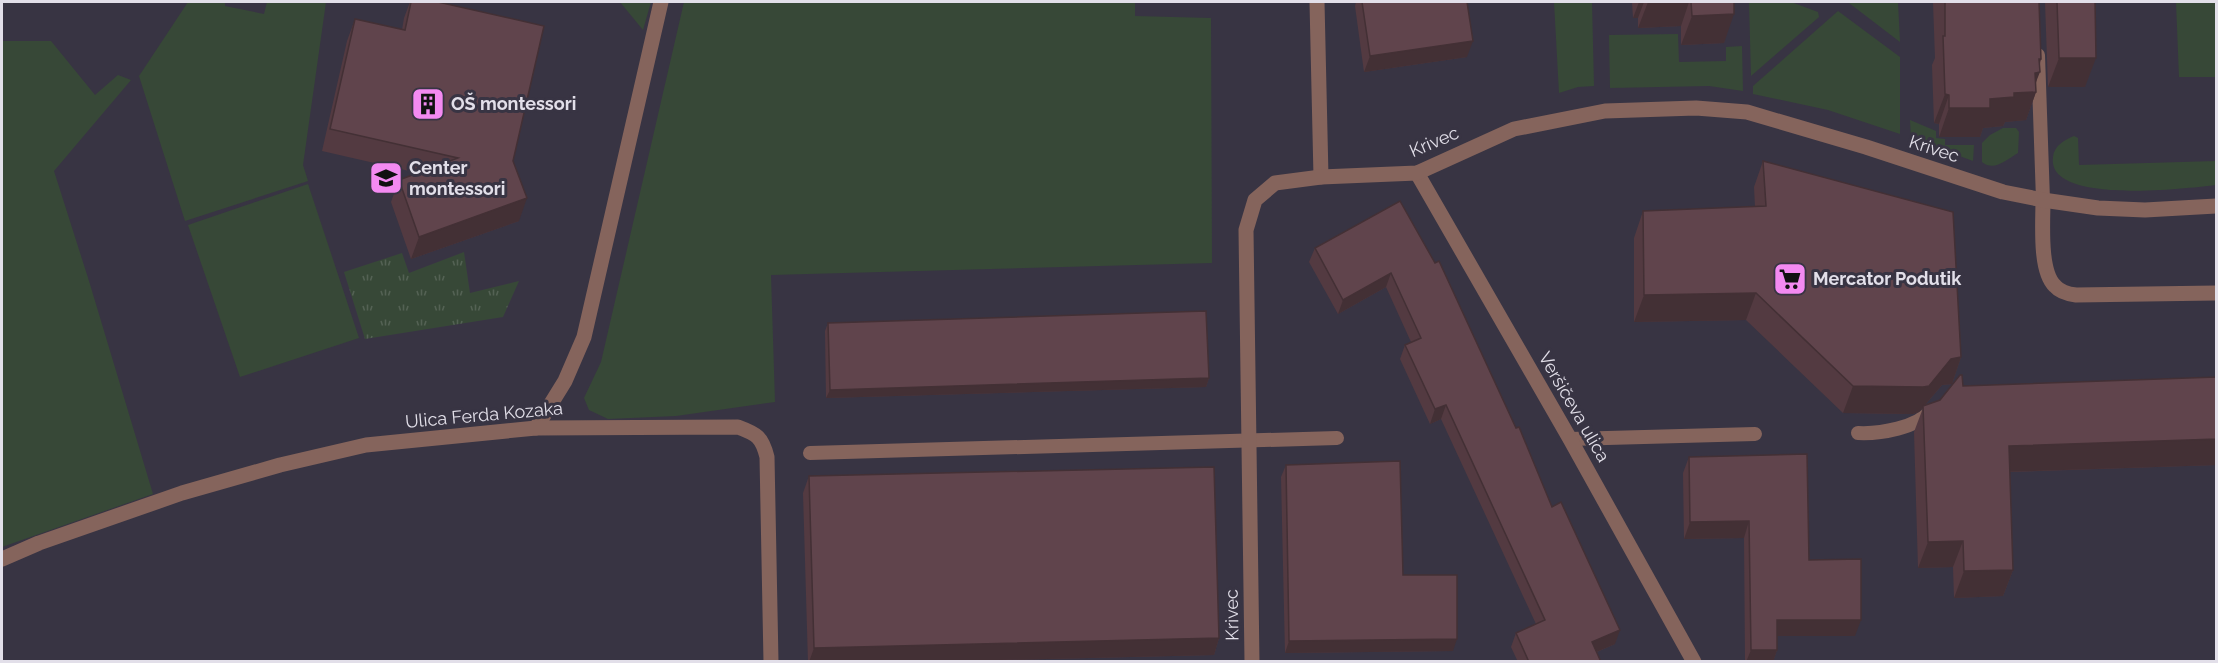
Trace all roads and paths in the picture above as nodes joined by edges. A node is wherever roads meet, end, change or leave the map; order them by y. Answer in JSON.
{"nodes":[{"id":1,"x":661,"y":2,"type":"edge"},
{"id":2,"x":1317,"y":2,"type":"edge"},
{"id":3,"x":2038,"y":45,"type":"edge"},
{"id":4,"x":1417,"y":173,"type":"junction"},
{"id":5,"x":1321,"y":177,"type":"junction"},
{"id":6,"x":2043,"y":200,"type":"junction"},
{"id":7,"x":2217,"y":206,"type":"edge"},
{"id":8,"x":2217,"y":293,"type":"edge"},
{"id":9,"x":1939,"y":402,"type":"edge"},
{"id":10,"x":536,"y":428,"type":"junction"},
{"id":11,"x":1858,"y":433,"type":"dead end"},
{"id":12,"x":1755,"y":434,"type":"dead end"},
{"id":13,"x":1337,"y":438,"type":"dead end"},
{"id":14,"x":1570,"y":439,"type":"junction"},
{"id":15,"x":1248,"y":440,"type":"junction"},
{"id":16,"x":810,"y":453,"type":"dead end"},
{"id":17,"x":2,"y":559,"type":"edge"},
{"id":18,"x":771,"y":662,"type":"edge"},
{"id":19,"x":1252,"y":662,"type":"edge"},
{"id":20,"x":1694,"y":662,"type":"edge"}],
"edges":[{"from":1,"to":10,"type":"street"},
{"from":2,"to":5,"type":"street"},
{"from":3,"to":6,"type":"lane"},
{"from":4,"to":5,"type":"street","name":"Krivec"},
{"from":4,"to":6,"type":"street","name":"Krivec"},
{"from":4,"to":14,"type":"street","name":"Veršičeva ulica"},
{"from":5,"to":15,"type":"street","name":"Krivec"},
{"from":6,"to":7,"type":"street","name":"Krivec"},
{"from":6,"to":8,"type":"street"},
{"from":9,"to":11,"type":"lane"},
{"from":10,"to":17,"type":"street","name":"Ulica Ferda Kozaka"},
{"from":10,"to":18,"type":"street","name":"Ulica Ferda Kozaka"},
{"from":12,"to":14,"type":"lane"},
{"from":13,"to":15,"type":"lane"},
{"from":14,"to":20,"type":"street","name":"Veršičeva ulica"},
{"from":15,"to":16,"type":"lane"},
{"from":15,"to":19,"type":"street","name":"Krivec"}]}
